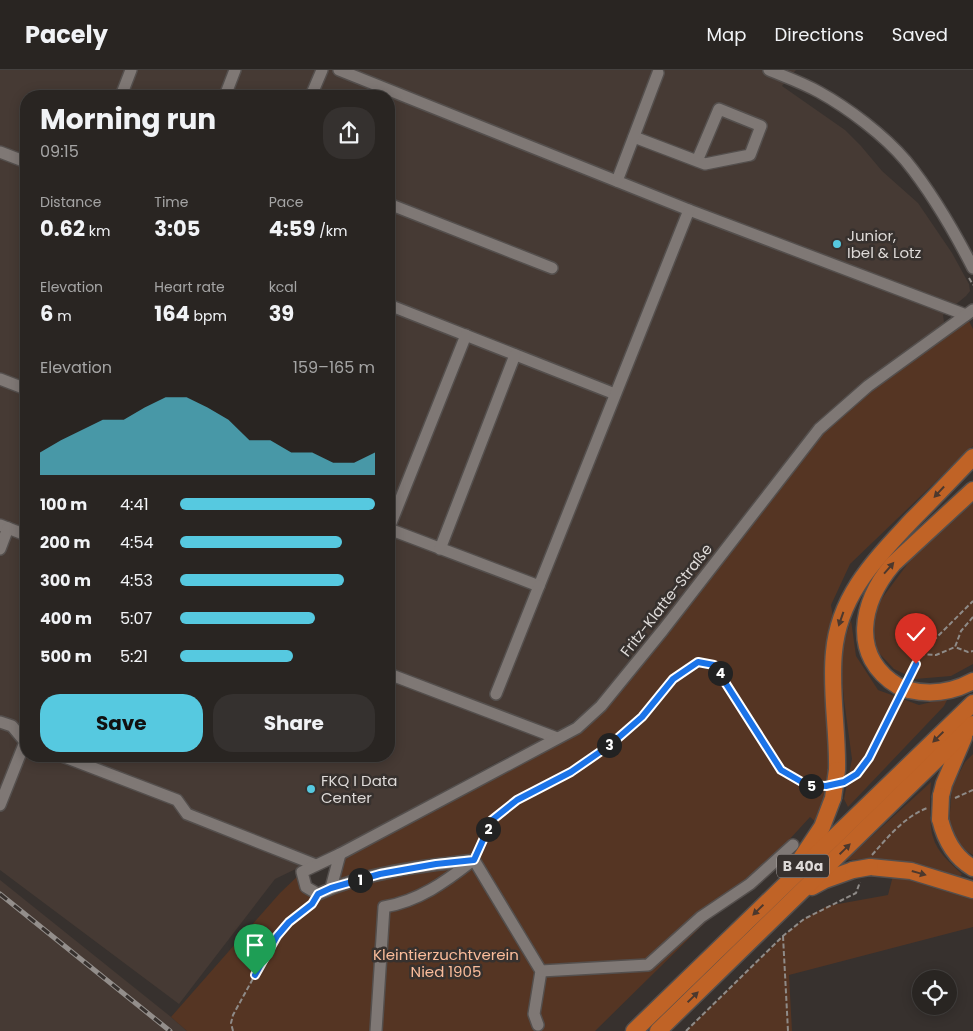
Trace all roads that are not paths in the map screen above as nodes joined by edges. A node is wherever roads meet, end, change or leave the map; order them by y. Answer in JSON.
{"nodes":[{"id":1,"x":131,"y":70,"type":"edge"},
{"id":2,"x":235,"y":70,"type":"edge"},
{"id":3,"x":322,"y":70,"type":"edge"},
{"id":4,"x":338,"y":70,"type":"edge"},
{"id":5,"x":769,"y":70,"type":"edge"},
{"id":6,"x":658,"y":73,"type":"dead end"},
{"id":7,"x":123,"y":90,"type":"edge"},
{"id":8,"x":227,"y":90,"type":"edge"},
{"id":9,"x":314,"y":90,"type":"edge"},
{"id":10,"x":388,"y":90,"type":"edge"},
{"id":11,"x":395,"y":93,"type":"edge"},
{"id":12,"x":634,"y":137,"type":"junction"},
{"id":13,"x":0,"y":152,"type":"edge"},
{"id":14,"x":20,"y":160,"type":"edge"},
{"id":15,"x":697,"y":161,"type":"junction"},
{"id":16,"x":617,"y":182,"type":"junction"},
{"id":17,"x":395,"y":206,"type":"edge"},
{"id":18,"x":689,"y":210,"type":"junction"},
{"id":19,"x":552,"y":268,"type":"dead end"},
{"id":20,"x":973,"y":268,"type":"edge"},
{"id":21,"x":395,"y":307,"type":"edge"},
{"id":22,"x":969,"y":312,"type":"edge"},
{"id":23,"x":466,"y":335,"type":"junction"},
{"id":24,"x":515,"y":355,"type":"junction"},
{"id":25,"x":0,"y":378,"type":"edge"},
{"id":26,"x":20,"y":386,"type":"edge"},
{"id":27,"x":615,"y":394,"type":"junction"},
{"id":28,"x":973,"y":456,"type":"edge"},
{"id":29,"x":973,"y":490,"type":"edge"},
{"id":30,"x":395,"y":513,"type":"edge"},
{"id":31,"x":4,"y":527,"type":"edge"},
{"id":32,"x":395,"y":530,"type":"edge"},
{"id":33,"x":20,"y":533,"type":"edge"},
{"id":34,"x":0,"y":549,"type":"edge"},
{"id":35,"x":440,"y":549,"type":"junction"},
{"id":36,"x":539,"y":586,"type":"junction"},
{"id":37,"x":395,"y":676,"type":"edge"},
{"id":38,"x":973,"y":681,"type":"edge"},
{"id":39,"x":496,"y":694,"type":"dead end"},
{"id":40,"x":973,"y":703,"type":"edge"},
{"id":41,"x":0,"y":722,"type":"edge"},
{"id":42,"x":970,"y":727,"type":"edge"},
{"id":43,"x":20,"y":736,"type":"edge"},
{"id":44,"x":557,"y":738,"type":"junction"},
{"id":45,"x":20,"y":755,"type":"edge"},
{"id":46,"x":78,"y":762,"type":"edge"},
{"id":47,"x":0,"y":805,"type":"edge"},
{"id":48,"x":793,"y":845,"type":"dead end"},
{"id":49,"x":340,"y":854,"type":"junction"},
{"id":50,"x":474,"y":860,"type":"junction"},
{"id":51,"x":316,"y":865,"type":"junction"},
{"id":52,"x":973,"y":868,"type":"edge"},
{"id":53,"x":783,"y":886,"type":"junction"},
{"id":54,"x":331,"y":888,"type":"junction"},
{"id":55,"x":973,"y":890,"type":"edge"},
{"id":56,"x":797,"y":895,"type":"junction"},
{"id":57,"x":541,"y":972,"type":"junction"},
{"id":58,"x":538,"y":1025,"type":"dead end"},
{"id":59,"x":376,"y":1031,"type":"edge"},
{"id":60,"x":634,"y":1031,"type":"edge"},
{"id":61,"x":658,"y":1031,"type":"edge"}],
"edges":[{"from":1,"to":7,"type":"street"},
{"from":2,"to":8,"type":"street"},
{"from":3,"to":9,"type":"street"},
{"from":4,"to":10,"type":"street"},
{"from":5,"to":20,"type":"street"},
{"from":6,"to":12,"type":"street"},
{"from":11,"to":16,"type":"street"},
{"from":12,"to":15,"type":"street"},
{"from":12,"to":16,"type":"street"},
{"from":13,"to":14,"type":"street"},
{"from":15,"to":15,"type":"street"},
{"from":16,"to":18,"type":"street"},
{"from":17,"to":19,"type":"street"},
{"from":18,"to":22,"type":"street"},
{"from":18,"to":27,"type":"street"},
{"from":21,"to":23,"type":"street"},
{"from":22,"to":44,"type":"street","name":"Fritz-Klatte-Straße"},
{"from":23,"to":24,"type":"street"},
{"from":23,"to":30,"type":"street"},
{"from":24,"to":27,"type":"street"},
{"from":24,"to":35,"type":"street"},
{"from":25,"to":26,"type":"street"},
{"from":27,"to":36,"type":"street"},
{"from":28,"to":53,"type":"highway","one_way":true,"bridge":true},
{"from":38,"to":29,"type":"highway","one_way":true},
{"from":31,"to":33,"type":"street"},
{"from":31,"to":34,"type":"street"},
{"from":32,"to":35,"type":"street"},
{"from":35,"to":36,"type":"street"},
{"from":36,"to":39,"type":"street"},
{"from":37,"to":44,"type":"street"},
{"from":40,"to":53,"type":"highway","number":"B 40a","one_way":true},
{"from":41,"to":43,"type":"street"},
{"from":42,"to":52,"type":"highway","bridge":true},
{"from":56,"to":42,"type":"highway","number":"B 40a","one_way":true},
{"from":44,"to":49,"type":"street","name":"Fritz-Klatte-Straße"},
{"from":45,"to":47,"type":"street"},
{"from":46,"to":51,"type":"street"},
{"from":48,"to":57,"type":"street"},
{"from":49,"to":51,"type":"street","name":"Fritz-Klatte-Straße"},
{"from":49,"to":54,"type":"street"},
{"from":50,"to":54,"type":"street"},
{"from":50,"to":57,"type":"street"},
{"from":50,"to":59,"type":"street"},
{"from":51,"to":54,"type":"street","name":"Fritz-Klatte-Straße"},
{"from":53,"to":60,"type":"highway","number":"B 40a","one_way":true},
{"from":56,"to":55,"type":"highway","one_way":true},
{"from":61,"to":56,"type":"highway","number":"B 40a","one_way":true},
{"from":57,"to":58,"type":"street"}]}
